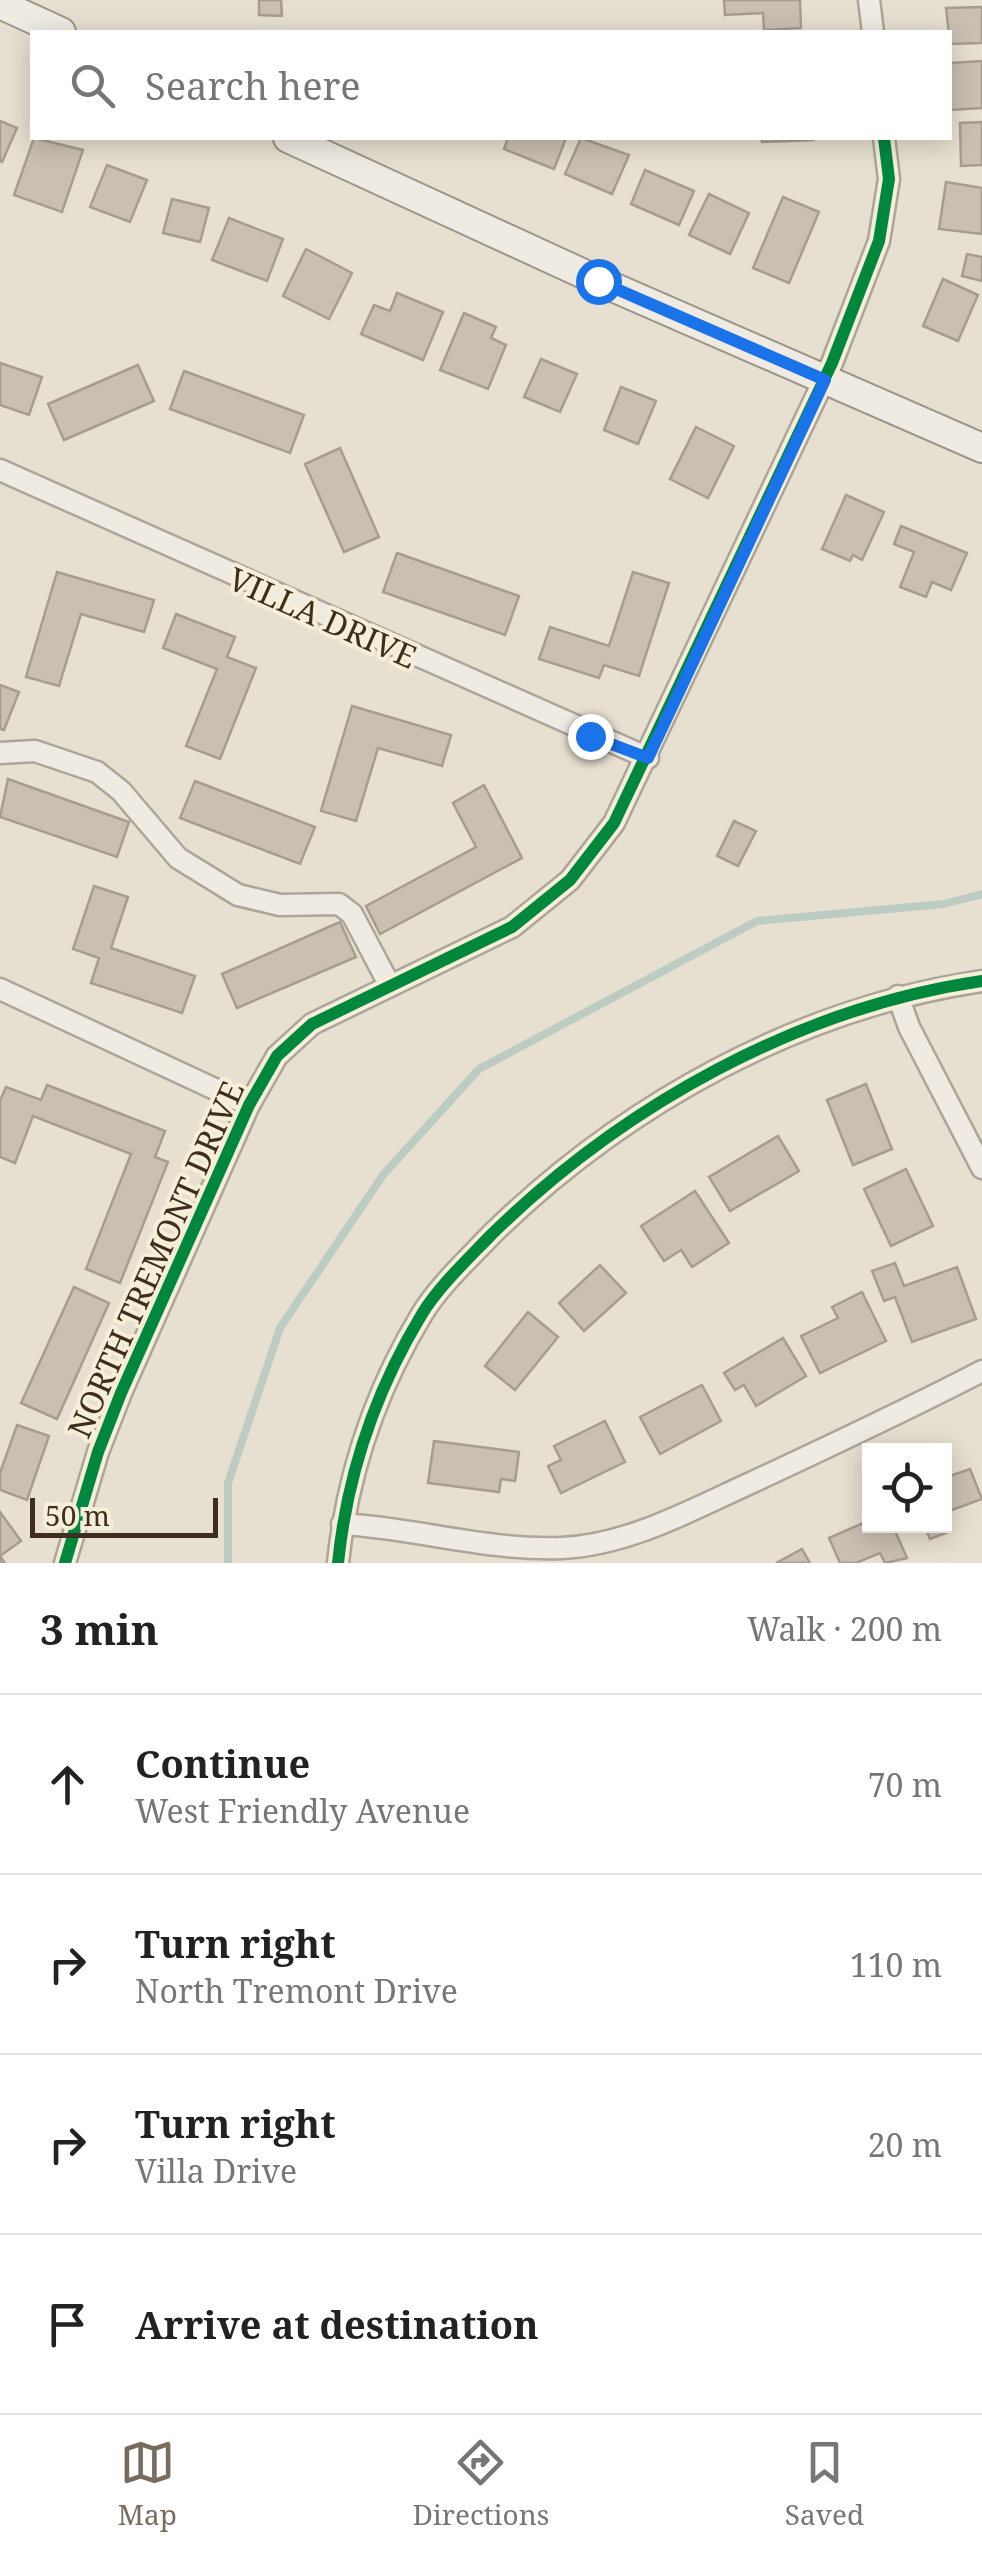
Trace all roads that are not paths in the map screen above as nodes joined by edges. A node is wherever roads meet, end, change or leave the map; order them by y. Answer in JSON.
{"nodes":[{"id":1,"x":869,"y":0,"type":"edge"},
{"id":2,"x":0,"y":4,"type":"edge"},
{"id":3,"x":57,"y":30,"type":"edge"},
{"id":4,"x":873,"y":30,"type":"edge"},
{"id":5,"x":292,"y":140,"type":"edge"},
{"id":6,"x":884,"y":140,"type":"edge"},
{"id":7,"x":825,"y":380,"type":"junction"},
{"id":8,"x":982,"y":448,"type":"edge"},
{"id":9,"x":0,"y":470,"type":"edge"},
{"id":10,"x":0,"y":753,"type":"edge"},
{"id":11,"x":648,"y":758,"type":"junction"},
{"id":12,"x":982,"y":981,"type":"edge"},
{"id":13,"x":390,"y":986,"type":"junction"},
{"id":14,"x":0,"y":989,"type":"edge"},
{"id":15,"x":898,"y":996,"type":"junction"},
{"id":16,"x":249,"y":1105,"type":"junction"},
{"id":17,"x":982,"y":1168,"type":"edge"},
{"id":18,"x":982,"y":1371,"type":"edge"},
{"id":19,"x":342,"y":1524,"type":"junction"},
{"id":20,"x":64,"y":1563,"type":"edge"},
{"id":21,"x":338,"y":1563,"type":"edge"}],
"edges":[{"from":1,"to":4,"type":"street"},
{"from":2,"to":3,"type":"main road"},
{"from":5,"to":7,"type":"main road"},
{"from":6,"to":7,"type":"street","name":"NORTH TREMONT DRIVE"},
{"from":7,"to":8,"type":"main road"},
{"from":7,"to":11,"type":"street","name":"NORTH TREMONT DRIVE"},
{"from":9,"to":11,"type":"street","name":"VILLA DRIVE"},
{"from":10,"to":13,"type":"street"},
{"from":11,"to":13,"type":"street","name":"NORTH TREMONT DRIVE"},
{"from":12,"to":15,"type":"street"},
{"from":13,"to":16,"type":"street","name":"NORTH TREMONT DRIVE"},
{"from":14,"to":16,"type":"street"},
{"from":15,"to":17,"type":"street"},
{"from":15,"to":19,"type":"street"},
{"from":16,"to":20,"type":"street","name":"NORTH TREMONT DRIVE"},
{"from":18,"to":19,"type":"street"},
{"from":19,"to":21,"type":"street"}]}
